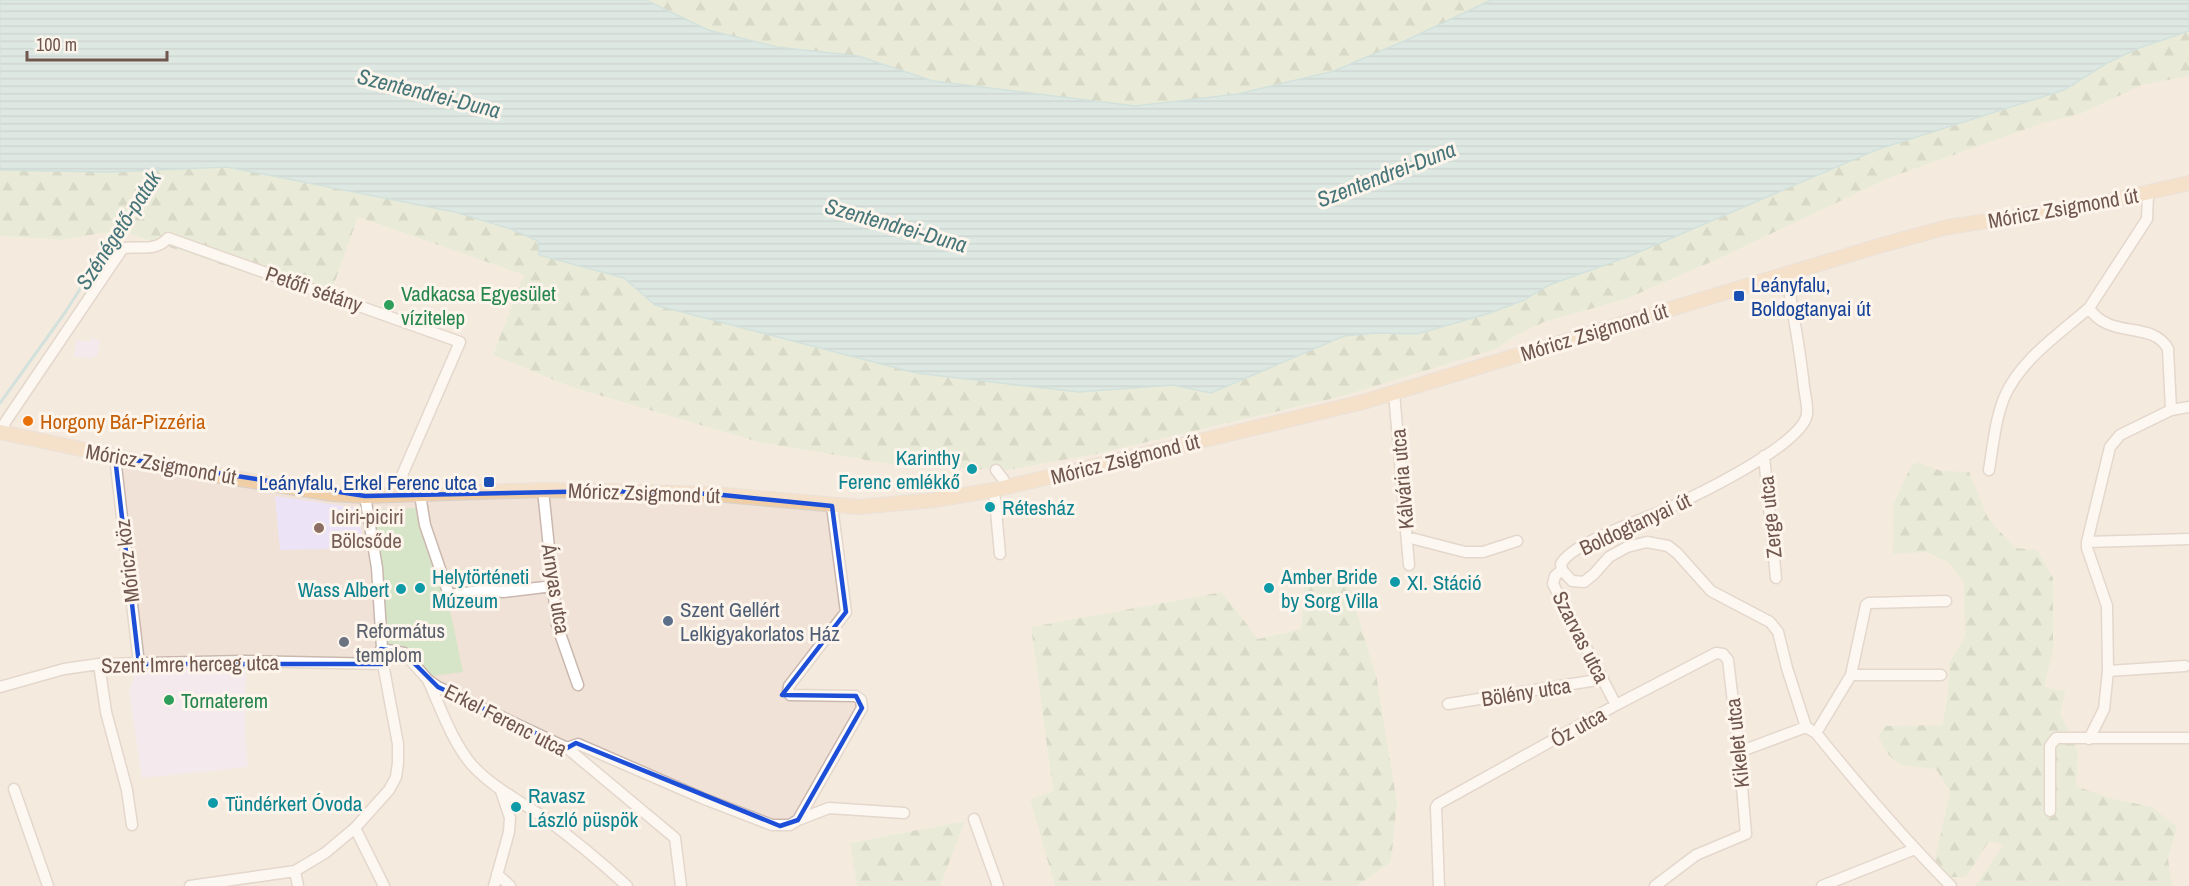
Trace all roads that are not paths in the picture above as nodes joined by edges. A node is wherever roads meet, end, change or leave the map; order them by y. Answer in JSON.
{"nodes":[{"id":1,"x":2189,"y":183,"type":"edge"},
{"id":2,"x":2148,"y":194,"type":"junction"},
{"id":3,"x":1786,"y":273,"type":"junction"},
{"id":4,"x":2089,"y":308,"type":"junction"},
{"id":5,"x":1394,"y":393,"type":"junction"},
{"id":6,"x":2189,"y":407,"type":"edge"},
{"id":7,"x":2171,"y":410,"type":"junction"},
{"id":8,"x":0,"y":433,"type":"edge"},
{"id":9,"x":1764,"y":456,"type":"junction"},
{"id":10,"x":115,"y":457,"type":"junction"},
{"id":11,"x":996,"y":470,"type":"dead end"},
{"id":12,"x":1989,"y":471,"type":"dead end"},
{"id":13,"x":1000,"y":488,"type":"junction"},
{"id":14,"x":543,"y":490,"type":"junction"},
{"id":15,"x":420,"y":495,"type":"junction"},
{"id":16,"x":365,"y":496,"type":"junction"},
{"id":17,"x":393,"y":496,"type":"junction"},
{"id":18,"x":832,"y":506,"type":"junction"},
{"id":19,"x":1407,"y":537,"type":"junction"},
{"id":20,"x":2189,"y":539,"type":"edge"},
{"id":21,"x":1517,"y":541,"type":"dead end"},
{"id":22,"x":2087,"y":542,"type":"junction"},
{"id":23,"x":1000,"y":554,"type":"dead end"},
{"id":24,"x":1409,"y":565,"type":"dead end"},
{"id":25,"x":1562,"y":570,"type":"junction"},
{"id":26,"x":1776,"y":578,"type":"dead end"},
{"id":27,"x":553,"y":586,"type":"junction"},
{"id":28,"x":1946,"y":601,"type":"dead end"},
{"id":29,"x":381,"y":649,"type":"junction"},
{"id":30,"x":1723,"y":654,"type":"joint"},
{"id":31,"x":99,"y":664,"type":"junction"},
{"id":32,"x":139,"y":664,"type":"junction"},
{"id":33,"x":383,"y":664,"type":"junction"},
{"id":34,"x":2185,"y":666,"type":"dead end"},
{"id":35,"x":2109,"y":671,"type":"junction"},
{"id":36,"x":1851,"y":675,"type":"junction"},
{"id":37,"x":1941,"y":675,"type":"dead end"},
{"id":38,"x":1603,"y":679,"type":"junction"},
{"id":39,"x":428,"y":680,"type":"junction"},
{"id":40,"x":578,"y":685,"type":"dead end"},
{"id":41,"x":0,"y":687,"type":"edge"},
{"id":42,"x":1448,"y":704,"type":"dead end"},
{"id":43,"x":1616,"y":705,"type":"junction"},
{"id":44,"x":1806,"y":727,"type":"junction"},
{"id":45,"x":1816,"y":733,"type":"junction"},
{"id":46,"x":2189,"y":738,"type":"edge"},
{"id":47,"x":2089,"y":739,"type":"junction"},
{"id":48,"x":567,"y":748,"type":"junction"},
{"id":49,"x":1739,"y":752,"type":"junction"},
{"id":50,"x":14,"y":789,"type":"dead end"},
{"id":51,"x":501,"y":790,"type":"junction"},
{"id":52,"x":2050,"y":811,"type":"dead end"},
{"id":53,"x":904,"y":813,"type":"dead end"},
{"id":54,"x":974,"y":819,"type":"dead end"},
{"id":55,"x":798,"y":820,"type":"junction"},
{"id":56,"x":132,"y":825,"type":"dead end"},
{"id":57,"x":355,"y":828,"type":"junction"},
{"id":58,"x":1915,"y":849,"type":"junction"},
{"id":59,"x":296,"y":872,"type":"junction"},
{"id":60,"x":497,"y":874,"type":"junction"},
{"id":61,"x":225,"y":884,"type":"edge"},
{"id":62,"x":48,"y":886,"type":"edge"},
{"id":63,"x":190,"y":886,"type":"edge"},
{"id":64,"x":298,"y":886,"type":"edge"},
{"id":65,"x":384,"y":886,"type":"edge"},
{"id":66,"x":494,"y":886,"type":"edge"},
{"id":67,"x":510,"y":886,"type":"edge"},
{"id":68,"x":627,"y":886,"type":"edge"},
{"id":69,"x":681,"y":886,"type":"edge"},
{"id":70,"x":998,"y":886,"type":"edge"},
{"id":71,"x":1439,"y":886,"type":"edge"},
{"id":72,"x":1655,"y":886,"type":"edge"},
{"id":73,"x":1822,"y":886,"type":"edge"},
{"id":74,"x":1951,"y":886,"type":"edge"}],
"edges":[{"from":1,"to":2,"type":"main road","name":"Móricz Zsigmond út"},
{"from":2,"to":3,"type":"main road","name":"Móricz Zsigmond út"},
{"from":2,"to":4,"type":"street"},
{"from":3,"to":5,"type":"main road","name":"Móricz Zsigmond út"},
{"from":3,"to":9,"type":"street","name":"Boldogtanyai út"},
{"from":4,"to":7,"type":"street"},
{"from":4,"to":12,"type":"street"},
{"from":5,"to":13,"type":"main road","name":"Móricz Zsigmond út"},
{"from":5,"to":19,"type":"street","name":"Kálvária utca"},
{"from":6,"to":7,"type":"street"},
{"from":7,"to":22,"type":"street"},
{"from":8,"to":10,"type":"main road","name":"Móricz Zsigmond út"},
{"from":8,"to":17,"type":"street","name":"Petőfi sétány"},
{"from":9,"to":25,"type":"street","name":"Boldogtanyai út"},
{"from":9,"to":26,"type":"street","name":"Zerge utca"},
{"from":10,"to":16,"type":"main road","name":"Móricz Zsigmond út"},
{"from":10,"to":32,"type":"street","name":"Móricz köz"},
{"from":11,"to":13,"type":"street"},
{"from":13,"to":18,"type":"main road","name":"Móricz Zsigmond út"},
{"from":13,"to":23,"type":"street"},
{"from":14,"to":15,"type":"main road","name":"Móricz Zsigmond út"},
{"from":14,"to":18,"type":"main road","name":"Móricz Zsigmond út"},
{"from":14,"to":27,"type":"street","name":"Árnyas utca"},
{"from":15,"to":17,"type":"main road","name":"Móricz Zsigmond út"},
{"from":15,"to":27,"type":"street"},
{"from":16,"to":17,"type":"main road","name":"Móricz Zsigmond út"},
{"from":16,"to":29,"type":"street"},
{"from":18,"to":55,"type":"street"},
{"from":19,"to":21,"type":"street"},
{"from":19,"to":24,"type":"street","name":"Kálvária utca"},
{"from":20,"to":22,"type":"street"},
{"from":22,"to":35,"type":"street"},
{"from":25,"to":38,"type":"street","name":"Szarvas utca"},
{"from":25,"to":44,"type":"street","name":"Boldogtanyai út"},
{"from":27,"to":40,"type":"street","name":"Árnyas utca"},
{"from":28,"to":36,"type":"street"},
{"from":29,"to":33,"type":"street"},
{"from":29,"to":39,"type":"street","name":"Erkel Ferenc utca"},
{"from":30,"to":43,"type":"street","name":"Őz utca"},
{"from":30,"to":49,"type":"street","name":"Kikelet utca"},
{"from":31,"to":32,"type":"street","name":"Szent Imre herceg utca"},
{"from":31,"to":41,"type":"street","name":"Szent Imre herceg utca"},
{"from":31,"to":56,"type":"street"},
{"from":32,"to":33,"type":"street","name":"Szent Imre herceg utca"},
{"from":33,"to":57,"type":"street"},
{"from":34,"to":35,"type":"street"},
{"from":35,"to":47,"type":"street"},
{"from":36,"to":37,"type":"street"},
{"from":36,"to":45,"type":"street"},
{"from":38,"to":42,"type":"street","name":"Bölény utca"},
{"from":38,"to":43,"type":"street","name":"Szarvas utca"},
{"from":39,"to":48,"type":"street","name":"Erkel Ferenc utca"},
{"from":39,"to":51,"type":"street"},
{"from":43,"to":71,"type":"street","name":"Őz utca"},
{"from":44,"to":45,"type":"street"},
{"from":44,"to":49,"type":"street"},
{"from":45,"to":58,"type":"street"},
{"from":46,"to":47,"type":"street"},
{"from":47,"to":52,"type":"street"},
{"from":48,"to":55,"type":"street"},
{"from":48,"to":69,"type":"street","name":"Erkel Ferenc utca"},
{"from":49,"to":72,"type":"street","name":"Kikelet utca"},
{"from":50,"to":62,"type":"street"},
{"from":51,"to":60,"type":"street"},
{"from":51,"to":68,"type":"street"},
{"from":53,"to":55,"type":"street"},
{"from":54,"to":70,"type":"street"},
{"from":57,"to":59,"type":"street"},
{"from":57,"to":65,"type":"street"},
{"from":58,"to":73,"type":"street"},
{"from":58,"to":74,"type":"street"},
{"from":59,"to":61,"type":"street"},
{"from":59,"to":64,"type":"street"},
{"from":60,"to":66,"type":"street"},
{"from":60,"to":67,"type":"street"},
{"from":61,"to":63,"type":"street"}]}
